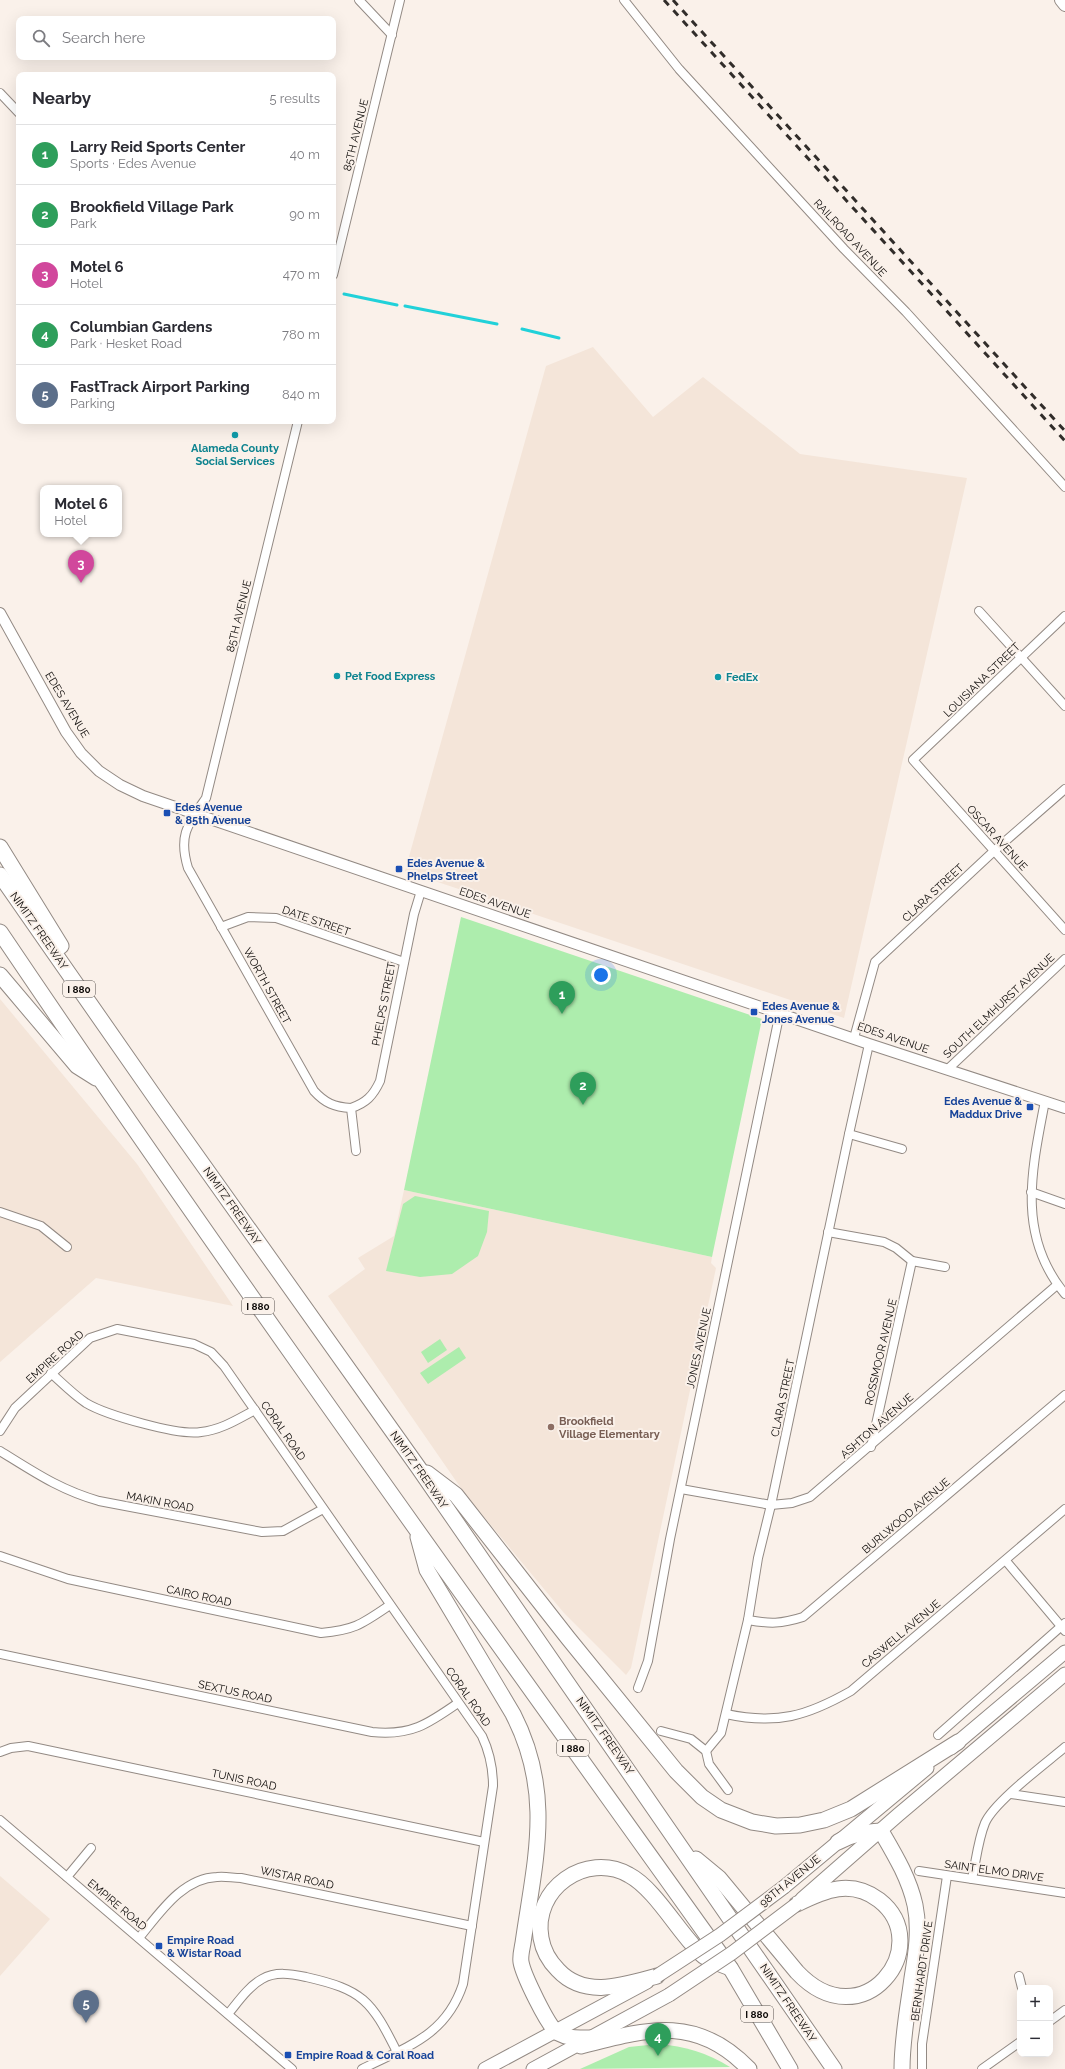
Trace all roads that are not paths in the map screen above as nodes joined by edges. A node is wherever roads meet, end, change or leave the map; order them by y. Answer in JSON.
{"nodes":[{"id":1,"x":360,"y":0,"type":"edge"},
{"id":2,"x":400,"y":0,"type":"edge"},
{"id":3,"x":624,"y":0,"type":"edge"},
{"id":4,"x":1061,"y":0,"type":"edge"},
{"id":5,"x":1065,"y":5,"type":"edge"},
{"id":6,"x":392,"y":35,"type":"junction"},
{"id":7,"x":0,"y":93,"type":"edge"},
{"id":8,"x":16,"y":110,"type":"edge"},
{"id":9,"x":336,"y":263,"type":"edge"},
{"id":10,"x":297,"y":424,"type":"edge"},
{"id":11,"x":1065,"y":487,"type":"edge"},
{"id":12,"x":979,"y":611,"type":"dead end"},
{"id":13,"x":0,"y":613,"type":"edge"},
{"id":14,"x":1065,"y":616,"type":"edge"},
{"id":15,"x":1021,"y":658,"type":"junction"},
{"id":16,"x":1065,"y":706,"type":"edge"},
{"id":17,"x":914,"y":760,"type":"joint"},
{"id":18,"x":1065,"y":789,"type":"edge"},
{"id":19,"x":195,"y":814,"type":"junction"},
{"id":20,"x":0,"y":847,"type":"edge"},
{"id":21,"x":994,"y":852,"type":"junction"},
{"id":22,"x":0,"y":874,"type":"edge"},
{"id":23,"x":421,"y":891,"type":"junction"},
{"id":24,"x":221,"y":927,"type":"junction"},
{"id":25,"x":1065,"y":930,"type":"edge"},
{"id":26,"x":0,"y":932,"type":"edge"},
{"id":27,"x":1065,"y":960,"type":"edge"},
{"id":28,"x":404,"y":962,"type":"junction"},
{"id":29,"x":0,"y":975,"type":"edge"},
{"id":30,"x":780,"y":1012,"type":"junction"},
{"id":31,"x":854,"y":1038,"type":"junction"},
{"id":32,"x":870,"y":1044,"type":"junction"},
{"id":33,"x":948,"y":1069,"type":"junction"},
{"id":34,"x":101,"y":1082,"type":"junction"},
{"id":35,"x":1045,"y":1101,"type":"junction"},
{"id":36,"x":159,"y":1103,"type":"junction"},
{"id":37,"x":351,"y":1108,"type":"junction"},
{"id":38,"x":1065,"y":1108,"type":"edge"},
{"id":39,"x":849,"y":1134,"type":"junction"},
{"id":40,"x":902,"y":1149,"type":"dead end"},
{"id":41,"x":356,"y":1151,"type":"dead end"},
{"id":42,"x":1031,"y":1192,"type":"junction"},
{"id":43,"x":1065,"y":1204,"type":"edge"},
{"id":44,"x":0,"y":1212,"type":"edge"},
{"id":45,"x":828,"y":1232,"type":"junction"},
{"id":46,"x":67,"y":1247,"type":"dead end"},
{"id":47,"x":912,"y":1261,"type":"junction"},
{"id":48,"x":945,"y":1267,"type":"dead end"},
{"id":49,"x":1058,"y":1285,"type":"junction"},
{"id":50,"x":1065,"y":1294,"type":"edge"},
{"id":51,"x":211,"y":1352,"type":"joint"},
{"id":52,"x":51,"y":1373,"type":"junction"},
{"id":53,"x":1065,"y":1395,"type":"edge"},
{"id":54,"x":255,"y":1410,"type":"junction"},
{"id":55,"x":0,"y":1431,"type":"edge"},
{"id":56,"x":871,"y":1447,"type":"junction"},
{"id":57,"x":0,"y":1451,"type":"edge"},
{"id":58,"x":418,"y":1467,"type":"junction"},
{"id":59,"x":681,"y":1489,"type":"junction"},
{"id":60,"x":771,"y":1505,"type":"junction"},
{"id":61,"x":323,"y":1509,"type":"junction"},
{"id":62,"x":1065,"y":1509,"type":"edge"},
{"id":63,"x":416,"y":1528,"type":"junction"},
{"id":64,"x":0,"y":1556,"type":"edge"},
{"id":65,"x":1006,"y":1561,"type":"junction"},
{"id":66,"x":390,"y":1605,"type":"junction"},
{"id":67,"x":748,"y":1620,"type":"junction"},
{"id":68,"x":1064,"y":1627,"type":"edge"},
{"id":69,"x":1065,"y":1652,"type":"edge"},
{"id":70,"x":0,"y":1654,"type":"edge"},
{"id":71,"x":1065,"y":1674,"type":"edge"},
{"id":72,"x":638,"y":1688,"type":"dead end"},
{"id":73,"x":458,"y":1703,"type":"junction"},
{"id":74,"x":726,"y":1714,"type":"junction"},
{"id":75,"x":661,"y":1731,"type":"dead end"},
{"id":76,"x":938,"y":1735,"type":"dead end"},
{"id":77,"x":958,"y":1742,"type":"junction"},
{"id":78,"x":1065,"y":1747,"type":"edge"},
{"id":79,"x":706,"y":1751,"type":"junction"},
{"id":80,"x":0,"y":1752,"type":"edge"},
{"id":81,"x":728,"y":1790,"type":"dead end"},
{"id":82,"x":1011,"y":1794,"type":"junction"},
{"id":83,"x":1065,"y":1802,"type":"edge"},
{"id":84,"x":0,"y":1820,"type":"edge"},
{"id":85,"x":881,"y":1831,"type":"junction"},
{"id":86,"x":484,"y":1842,"type":"junction"},
{"id":87,"x":838,"y":1842,"type":"junction"},
{"id":88,"x":91,"y":1848,"type":"dead end"},
{"id":89,"x":682,"y":1848,"type":"junction"},
{"id":90,"x":919,"y":1872,"type":"dead end"},
{"id":91,"x":947,"y":1876,"type":"junction"},
{"id":92,"x":67,"y":1877,"type":"junction"},
{"id":93,"x":972,"y":1880,"type":"junction"},
{"id":94,"x":1065,"y":1893,"type":"edge"},
{"id":95,"x":797,"y":1904,"type":"junction"},
{"id":96,"x":472,"y":1926,"type":"junction"},
{"id":97,"x":139,"y":1938,"type":"junction"},
{"id":98,"x":731,"y":1968,"type":"junction"},
{"id":99,"x":657,"y":1976,"type":"junction"},
{"id":100,"x":1019,"y":1976,"type":"dead end"},
{"id":101,"x":1021,"y":1985,"type":"edge"},
{"id":102,"x":1065,"y":2010,"type":"edge"},
{"id":103,"x":228,"y":2014,"type":"junction"},
{"id":104,"x":1053,"y":2019,"type":"edge"},
{"id":105,"x":556,"y":2032,"type":"junction"},
{"id":106,"x":591,"y":2038,"type":"junction"},
{"id":107,"x":1017,"y":2044,"type":"edge"},
{"id":108,"x":572,"y":2049,"type":"junction"},
{"id":109,"x":397,"y":2052,"type":"junction"},
{"id":110,"x":292,"y":2069,"type":"edge"},
{"id":111,"x":362,"y":2069,"type":"edge"},
{"id":112,"x":485,"y":2069,"type":"edge"},
{"id":113,"x":533,"y":2069,"type":"edge"},
{"id":114,"x":750,"y":2069,"type":"edge"},
{"id":115,"x":790,"y":2069,"type":"edge"},
{"id":116,"x":834,"y":2069,"type":"edge"},
{"id":117,"x":902,"y":2069,"type":"edge"},
{"id":118,"x":922,"y":2069,"type":"edge"},
{"id":119,"x":982,"y":2069,"type":"edge"}],
"edges":[{"from":1,"to":6,"type":"street"},
{"from":2,"to":6,"type":"street","name":"85TH AVENUE"},
{"from":3,"to":11,"type":"street","name":"RAILROAD AVENUE"},
{"from":4,"to":5,"type":"main road"},
{"from":6,"to":9,"type":"street","name":"85TH AVENUE"},
{"from":7,"to":8,"type":"street"},
{"from":10,"to":19,"type":"street","name":"85TH AVENUE"},
{"from":12,"to":15,"type":"street"},
{"from":13,"to":19,"type":"street","name":"EDES AVENUE"},
{"from":14,"to":15,"type":"street","name":"LOUISIANA STREET"},
{"from":15,"to":16,"type":"street"},
{"from":15,"to":17,"type":"street","name":"LOUISIANA STREET"},
{"from":17,"to":21,"type":"street","name":"OSCAR AVENUE"},
{"from":18,"to":21,"type":"street","name":"CLARA STREET"},
{"from":19,"to":23,"type":"street","name":"EDES AVENUE"},
{"from":19,"to":24,"type":"street","name":"WORTH STREET"},
{"from":20,"to":36,"type":"highway"},
{"from":21,"to":25,"type":"street","name":"OSCAR AVENUE"},
{"from":21,"to":31,"type":"street","name":"CLARA STREET"},
{"from":22,"to":36,"type":"highway","name":"NIMITZ FREEWAY","number":"I 880"},
{"from":23,"to":28,"type":"street","name":"PHELPS STREET"},
{"from":23,"to":30,"type":"street","name":"EDES AVENUE"},
{"from":24,"to":28,"type":"street","name":"DATE STREET"},
{"from":24,"to":37,"type":"street","name":"WORTH STREET"},
{"from":26,"to":34,"type":"highway","number":"I 880"},
{"from":27,"to":33,"type":"street","name":"SOUTH ELMHURST AVENUE"},
{"from":28,"to":37,"type":"street","name":"PHELPS STREET"},
{"from":29,"to":34,"type":"highway"},
{"from":30,"to":31,"type":"street","name":"EDES AVENUE"},
{"from":30,"to":59,"type":"street","name":"JONES AVENUE"},
{"from":31,"to":32,"type":"street","name":"EDES AVENUE"},
{"from":32,"to":33,"type":"street","name":"EDES AVENUE"},
{"from":32,"to":39,"type":"street","name":"CLARA STREET"},
{"from":33,"to":35,"type":"street","name":"EDES AVENUE"},
{"from":34,"to":63,"type":"highway","number":"I 880"},
{"from":35,"to":38,"type":"street","name":"EDES AVENUE"},
{"from":35,"to":42,"type":"street"},
{"from":36,"to":58,"type":"highway","name":"NIMITZ FREEWAY","number":"I 880"},
{"from":37,"to":41,"type":"street"},
{"from":39,"to":40,"type":"street"},
{"from":39,"to":45,"type":"street","name":"CLARA STREET"},
{"from":42,"to":43,"type":"street"},
{"from":42,"to":49,"type":"street"},
{"from":44,"to":46,"type":"street"},
{"from":45,"to":47,"type":"street"},
{"from":45,"to":60,"type":"street","name":"CLARA STREET"},
{"from":47,"to":48,"type":"street"},
{"from":47,"to":56,"type":"street","name":"ROSSMOOR AVENUE"},
{"from":49,"to":50,"type":"street"},
{"from":49,"to":56,"type":"street","name":"ASHTON AVENUE"},
{"from":51,"to":52,"type":"street","name":"EMPIRE ROAD"},
{"from":51,"to":54,"type":"street","name":"CORAL ROAD"},
{"from":52,"to":54,"type":"street"},
{"from":52,"to":55,"type":"street","name":"EMPIRE ROAD"},
{"from":53,"to":67,"type":"street","name":"BURLWOOD AVENUE"},
{"from":54,"to":61,"type":"street","name":"CORAL ROAD"},
{"from":56,"to":60,"type":"street","name":"ASHTON AVENUE"},
{"from":57,"to":61,"type":"street","name":"MAKIN ROAD"},
{"from":58,"to":77,"type":"highway"},
{"from":58,"to":89,"type":"highway","name":"NIMITZ FREEWAY","number":"I 880"},
{"from":59,"to":60,"type":"street","name":"ASHTON AVENUE"},
{"from":59,"to":72,"type":"street","name":"JONES AVENUE"},
{"from":60,"to":67,"type":"street","name":"CLARA STREET"},
{"from":61,"to":66,"type":"street","name":"CORAL ROAD"},
{"from":62,"to":65,"type":"street","name":"CASWELL AVENUE"},
{"from":63,"to":98,"type":"highway","number":"I 880"},
{"from":63,"to":105,"type":"highway"},
{"from":64,"to":66,"type":"street","name":"CAIRO ROAD"},
{"from":65,"to":68,"type":"street"},
{"from":65,"to":74,"type":"street","name":"CASWELL AVENUE"},
{"from":66,"to":73,"type":"street","name":"CORAL ROAD"},
{"from":67,"to":74,"type":"street","name":"CLARA STREET"},
{"from":68,"to":76,"type":"street"},
{"from":69,"to":77,"type":"main road","name":"98TH AVENUE"},
{"from":70,"to":73,"type":"street","name":"SEXTUS ROAD"},
{"from":71,"to":85,"type":"main road","name":"98TH AVENUE"},
{"from":73,"to":86,"type":"street","name":"CORAL ROAD"},
{"from":74,"to":79,"type":"street","name":"CLARA STREET"},
{"from":75,"to":79,"type":"street"},
{"from":77,"to":87,"type":"main road","name":"98TH AVENUE"},
{"from":78,"to":82,"type":"street"},
{"from":79,"to":81,"type":"street"},
{"from":80,"to":86,"type":"street","name":"TUNIS ROAD"},
{"from":82,"to":83,"type":"street"},
{"from":82,"to":93,"type":"street"},
{"from":84,"to":92,"type":"street","name":"EMPIRE ROAD"},
{"from":85,"to":87,"type":"highway"},
{"from":85,"to":95,"type":"main road","name":"98TH AVENUE"},
{"from":85,"to":117,"type":"highway"},
{"from":86,"to":96,"type":"street","name":"CORAL ROAD"},
{"from":87,"to":99,"type":"main road","name":"98TH AVENUE","bridge":true},
{"from":88,"to":92,"type":"street"},
{"from":89,"to":95,"type":"highway"},
{"from":89,"to":116,"type":"highway","name":"NIMITZ FREEWAY","number":"I 880"},
{"from":90,"to":91,"type":"street","name":"SAINT ELMO DRIVE"},
{"from":91,"to":93,"type":"street","name":"SAINT ELMO DRIVE"},
{"from":91,"to":118,"type":"street","name":"BERNHARDT DRIVE"},
{"from":92,"to":97,"type":"street","name":"EMPIRE ROAD"},
{"from":93,"to":94,"type":"street","name":"SAINT ELMO DRIVE"},
{"from":95,"to":106,"type":"main road","name":"98TH AVENUE","bridge":true},
{"from":96,"to":97,"type":"street","name":"WISTAR ROAD"},
{"from":96,"to":109,"type":"street","name":"CORAL ROAD"},
{"from":97,"to":103,"type":"street","name":"EMPIRE ROAD"},
{"from":98,"to":99,"type":"highway"},
{"from":98,"to":115,"type":"highway","number":"I 880"},
{"from":99,"to":105,"type":"main road","name":"98TH AVENUE"},
{"from":100,"to":101,"type":"street"},
{"from":102,"to":104,"type":"street"},
{"from":103,"to":109,"type":"street"},
{"from":103,"to":110,"type":"street","name":"EMPIRE ROAD"},
{"from":105,"to":106,"type":"highway"},
{"from":105,"to":112,"type":"main road","name":"98TH AVENUE"},
{"from":106,"to":108,"type":"main road","name":"98TH AVENUE"},
{"from":107,"to":119,"type":"street"},
{"from":108,"to":113,"type":"main road","name":"98TH AVENUE"},
{"from":108,"to":114,"type":"highway"},
{"from":109,"to":111,"type":"street","name":"CORAL ROAD"}]}
